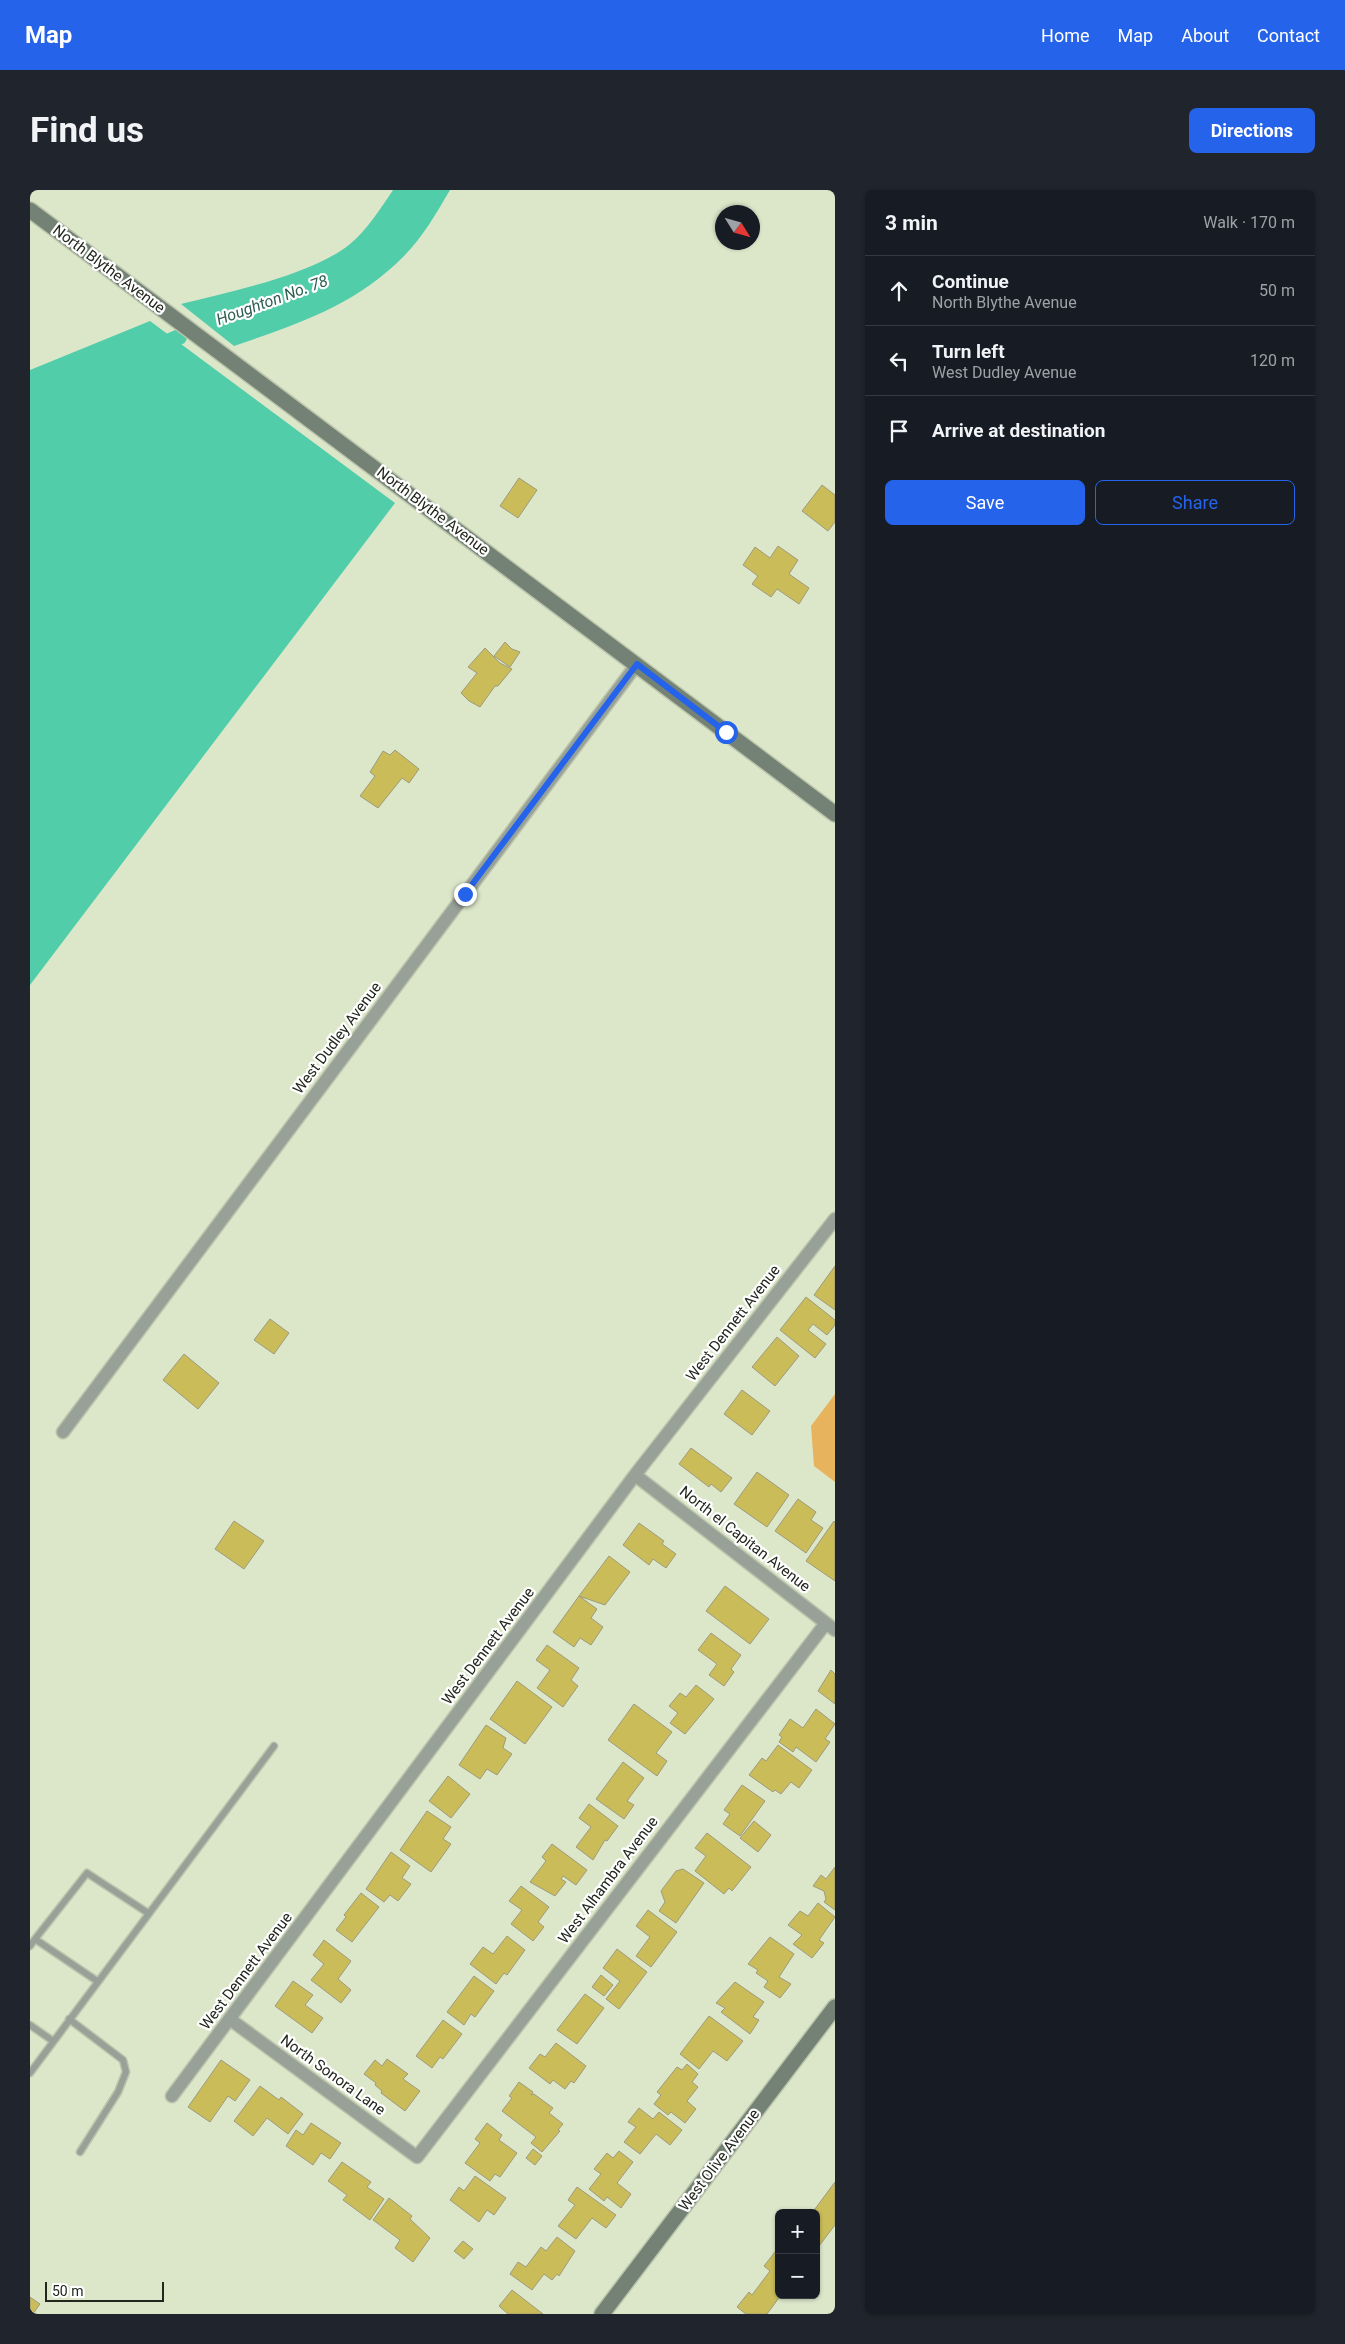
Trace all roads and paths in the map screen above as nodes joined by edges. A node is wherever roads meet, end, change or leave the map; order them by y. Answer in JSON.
{"nodes":[{"id":1,"x":30,"y":210,"type":"edge"},
{"id":2,"x":637,"y":664,"type":"junction"},
{"id":3,"x":835,"y":814,"type":"edge"},
{"id":4,"x":835,"y":1219,"type":"edge"},
{"id":5,"x":63,"y":1432,"type":"dead end"},
{"id":6,"x":635,"y":1475,"type":"junction"},
{"id":7,"x":830,"y":1626,"type":"edge"},
{"id":8,"x":274,"y":1746,"type":"dead end"},
{"id":9,"x":148,"y":1914,"type":"junction"},
{"id":10,"x":35,"y":1940,"type":"junction"},
{"id":11,"x":30,"y":1946,"type":"edge"},
{"id":12,"x":97,"y":1981,"type":"junction"},
{"id":13,"x":835,"y":2007,"type":"edge"},
{"id":14,"x":69,"y":2019,"type":"junction"},
{"id":15,"x":231,"y":2020,"type":"junction"},
{"id":16,"x":30,"y":2025,"type":"edge"},
{"id":17,"x":53,"y":2042,"type":"junction"},
{"id":18,"x":30,"y":2072,"type":"edge"},
{"id":19,"x":172,"y":2096,"type":"dead end"},
{"id":20,"x":80,"y":2152,"type":"dead end"},
{"id":21,"x":417,"y":2157,"type":"joint"},
{"id":22,"x":602,"y":2314,"type":"edge"}],
"edges":[{"from":1,"to":2,"type":"street","name":"North Blythe Avenue"},
{"from":2,"to":3,"type":"street","name":"North Blythe Avenue"},
{"from":2,"to":5,"type":"street","name":"West Dudley Avenue"},
{"from":4,"to":6,"type":"street","name":"West Dennett Avenue"},
{"from":6,"to":7,"type":"street","name":"North el Capitan Avenue"},
{"from":6,"to":15,"type":"street","name":"West Dennett Avenue"},
{"from":7,"to":21,"type":"street","name":"West Alhambra Avenue"},
{"from":8,"to":9,"type":"lane"},
{"from":9,"to":10,"type":"lane"},
{"from":9,"to":12,"type":"lane"},
{"from":10,"to":11,"type":"lane"},
{"from":10,"to":12,"type":"lane"},
{"from":12,"to":14,"type":"lane"},
{"from":13,"to":22,"type":"street","name":"West Olive Avenue"},
{"from":14,"to":17,"type":"lane"},
{"from":14,"to":20,"type":"lane"},
{"from":15,"to":19,"type":"street","name":"West Dennett Avenue"},
{"from":15,"to":21,"type":"street","name":"North Sonora Lane"},
{"from":16,"to":17,"type":"lane"},
{"from":17,"to":18,"type":"lane"}]}
